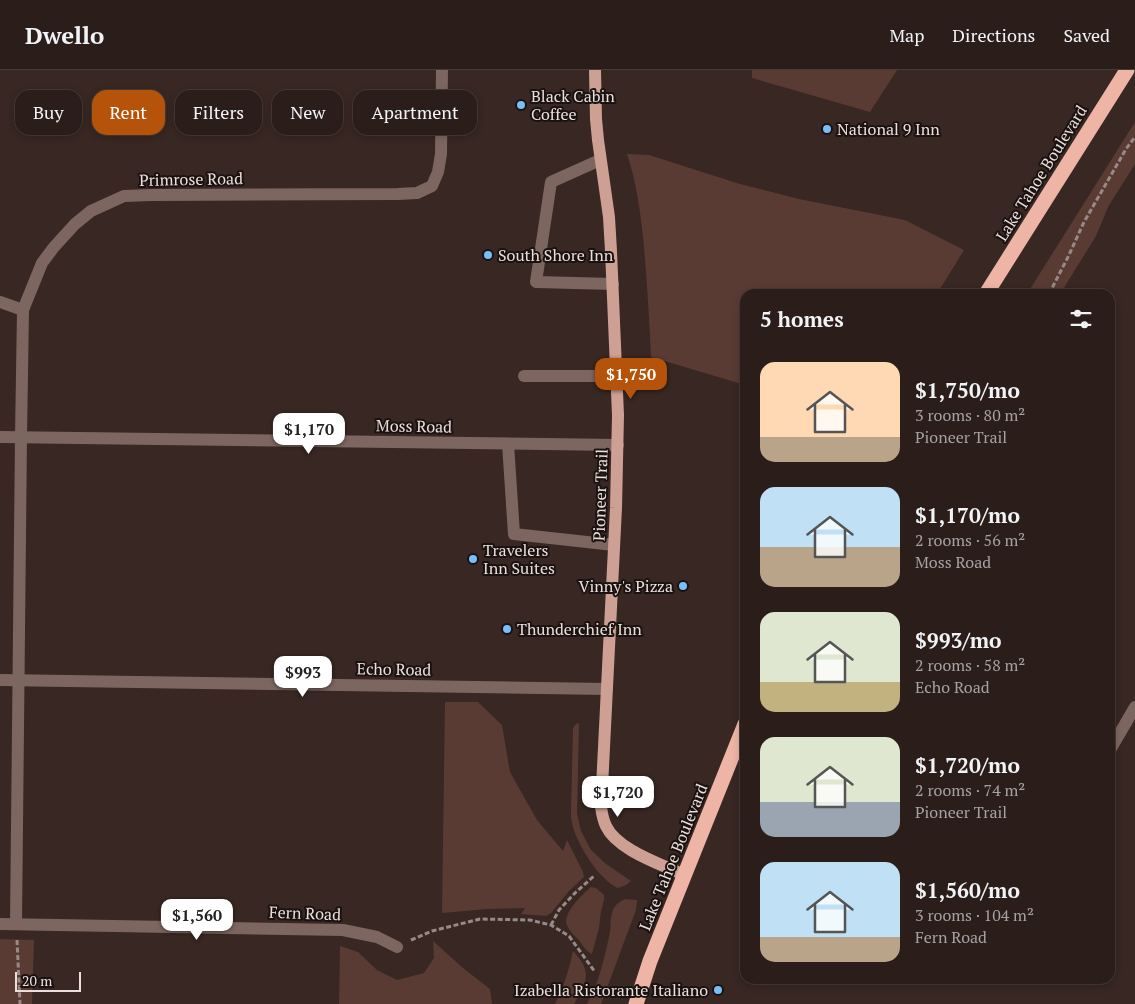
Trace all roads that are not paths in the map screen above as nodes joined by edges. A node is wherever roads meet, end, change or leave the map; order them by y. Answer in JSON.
{"nodes":[{"id":1,"x":442,"y":70,"type":"edge"},
{"id":2,"x":594,"y":70,"type":"edge"},
{"id":3,"x":1126,"y":70,"type":"edge"},
{"id":4,"x":600,"y":160,"type":"junction"},
{"id":5,"x":613,"y":284,"type":"junction"},
{"id":6,"x":989,"y":289,"type":"edge"},
{"id":7,"x":0,"y":302,"type":"edge"},
{"id":8,"x":23,"y":310,"type":"junction"},
{"id":9,"x":524,"y":376,"type":"dead end"},
{"id":10,"x":617,"y":376,"type":"junction"},
{"id":11,"x":0,"y":437,"type":"edge"},
{"id":12,"x":20,"y":438,"type":"junction"},
{"id":13,"x":508,"y":444,"type":"junction"},
{"id":14,"x":618,"y":445,"type":"junction"},
{"id":15,"x":614,"y":545,"type":"junction"},
{"id":16,"x":0,"y":680,"type":"edge"},
{"id":17,"x":18,"y":680,"type":"junction"},
{"id":18,"x":607,"y":689,"type":"junction"},
{"id":19,"x":1135,"y":707,"type":"edge"},
{"id":20,"x":740,"y":736,"type":"edge"},
{"id":21,"x":1115,"y":741,"type":"edge"},
{"id":22,"x":684,"y":875,"type":"junction"},
{"id":23,"x":0,"y":924,"type":"edge"},
{"id":24,"x":16,"y":924,"type":"junction"},
{"id":25,"x":397,"y":947,"type":"road end"},
{"id":26,"x":636,"y":1004,"type":"edge"}],
"edges":[{"from":1,"to":8,"type":"street","name":"Primrose Road"},
{"from":2,"to":4,"type":"main road","name":"Pioneer Trail"},
{"from":3,"to":6,"type":"highway","name":"Lake Tahoe Boulevard"},
{"from":4,"to":5,"type":"main road","name":"Pioneer Trail"},
{"from":4,"to":5,"type":"street"},
{"from":5,"to":10,"type":"main road","name":"Pioneer Trail"},
{"from":7,"to":8,"type":"street"},
{"from":8,"to":12,"type":"street","name":"Primrose Road"},
{"from":9,"to":10,"type":"street"},
{"from":10,"to":14,"type":"main road","name":"Pioneer Trail"},
{"from":11,"to":12,"type":"street","name":"Moss Road"},
{"from":12,"to":13,"type":"street","name":"Moss Road"},
{"from":12,"to":17,"type":"street","name":"Primrose Road"},
{"from":13,"to":14,"type":"street","name":"Moss Road"},
{"from":13,"to":15,"type":"street"},
{"from":14,"to":15,"type":"main road","name":"Pioneer Trail"},
{"from":15,"to":18,"type":"main road","name":"Pioneer Trail"},
{"from":16,"to":17,"type":"street","name":"Echo Road"},
{"from":17,"to":18,"type":"street","name":"Echo Road"},
{"from":17,"to":24,"type":"street","name":"Primrose Road"},
{"from":18,"to":22,"type":"main road","name":"Pioneer Trail"},
{"from":19,"to":21,"type":"street"},
{"from":20,"to":22,"type":"highway","name":"Lake Tahoe Boulevard"},
{"from":22,"to":26,"type":"highway","name":"Lake Tahoe Boulevard"},
{"from":23,"to":24,"type":"street","name":"Fern Road"},
{"from":24,"to":25,"type":"street","name":"Fern Road"}]}
